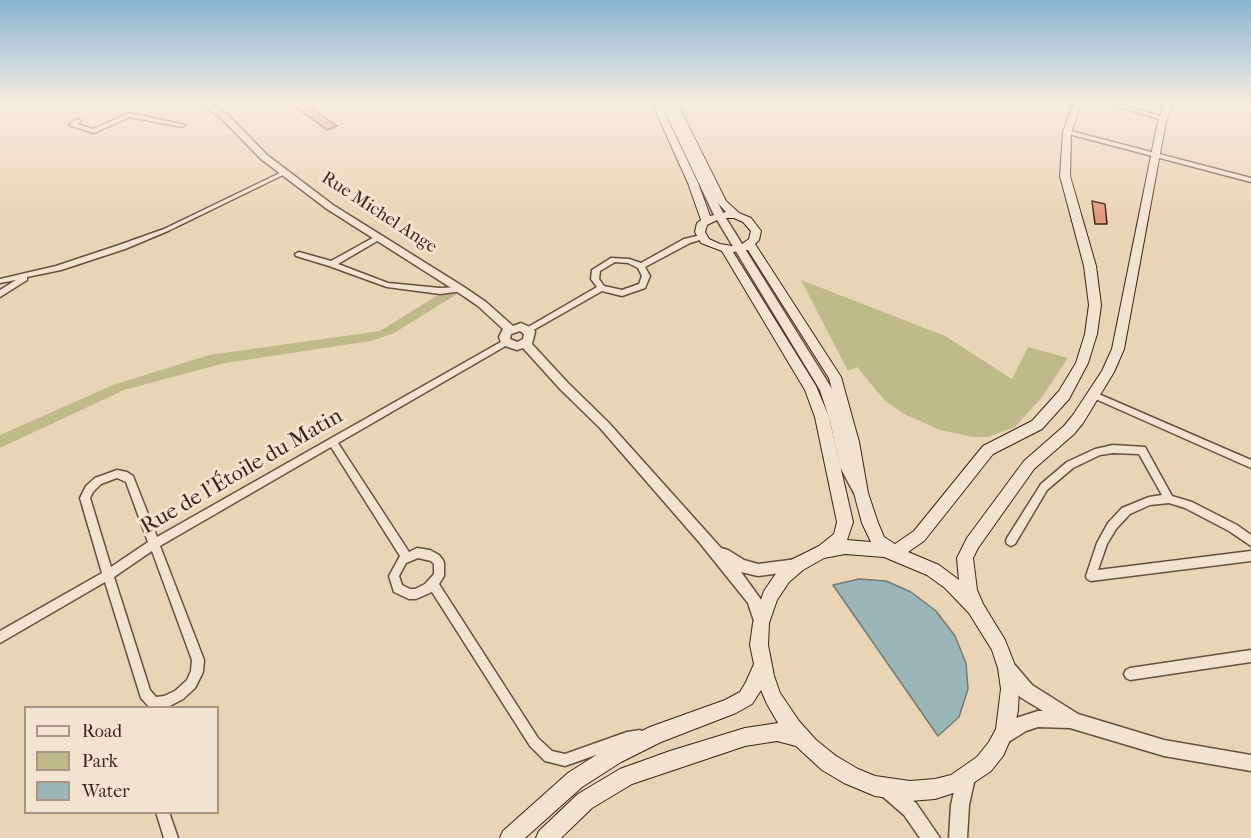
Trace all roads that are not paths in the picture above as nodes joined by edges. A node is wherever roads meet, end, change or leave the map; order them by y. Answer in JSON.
{"nodes":[{"id":1,"x":249,"y":142,"type":"edge"},
{"id":2,"x":675,"y":142,"type":"edge"},
{"id":3,"x":684,"y":142,"type":"edge"},
{"id":4,"x":693,"y":142,"type":"edge"},
{"id":5,"x":1067,"y":142,"type":"edge"},
{"id":6,"x":1104,"y":142,"type":"edge"},
{"id":7,"x":1158,"y":142,"type":"edge"},
{"id":8,"x":1155,"y":156,"type":"junction"},
{"id":9,"x":284,"y":173,"type":"junction"},
{"id":10,"x":1251,"y":180,"type":"edge"},
{"id":11,"x":719,"y":215,"type":"junction"},
{"id":12,"x":735,"y":215,"type":"junction"},
{"id":13,"x":706,"y":220,"type":"junction"},
{"id":14,"x":380,"y":237,"type":"junction"},
{"id":15,"x":702,"y":237,"type":"junction"},
{"id":16,"x":753,"y":249,"type":"junction"},
{"id":17,"x":732,"y":252,"type":"junction"},
{"id":18,"x":299,"y":254,"type":"dead end"},
{"id":19,"x":332,"y":264,"type":"junction"},
{"id":20,"x":641,"y":266,"type":"junction"},
{"id":21,"x":26,"y":276,"type":"junction"},
{"id":22,"x":0,"y":281,"type":"edge"},
{"id":23,"x":601,"y":288,"type":"junction"},
{"id":24,"x":460,"y":289,"type":"junction"},
{"id":25,"x":0,"y":294,"type":"edge"},
{"id":26,"x":510,"y":329,"type":"junction"},
{"id":27,"x":527,"y":330,"type":"junction"},
{"id":28,"x":506,"y":342,"type":"junction"},
{"id":29,"x":525,"y":343,"type":"junction"},
{"id":30,"x":1094,"y":395,"type":"junction"},
{"id":31,"x":333,"y":442,"type":"junction"},
{"id":32,"x":844,"y":463,"type":"junction"},
{"id":33,"x":1251,"y":464,"type":"edge"},
{"id":34,"x":837,"y":486,"type":"junction"},
{"id":35,"x":861,"y":493,"type":"junction"},
{"id":36,"x":1169,"y":499,"type":"junction"},
{"id":37,"x":704,"y":537,"type":"junction"},
{"id":38,"x":1011,"y":541,"type":"dead end"},
{"id":39,"x":1251,"y":542,"type":"edge"},
{"id":40,"x":154,"y":544,"type":"junction"},
{"id":41,"x":821,"y":552,"type":"junction"},
{"id":42,"x":895,"y":553,"type":"junction"},
{"id":43,"x":1251,"y":556,"type":"edge"},
{"id":44,"x":406,"y":557,"type":"junction"},
{"id":45,"x":797,"y":565,"type":"junction"},
{"id":46,"x":108,"y":575,"type":"junction"},
{"id":47,"x":433,"y":585,"type":"junction"},
{"id":48,"x":982,"y":615,"type":"junction"},
{"id":49,"x":761,"y":623,"type":"junction"},
{"id":50,"x":0,"y":637,"type":"edge"},
{"id":51,"x":1251,"y":656,"type":"edge"},
{"id":52,"x":762,"y":665,"type":"junction"},
{"id":53,"x":1006,"y":668,"type":"junction"},
{"id":54,"x":1130,"y":674,"type":"dead end"},
{"id":55,"x":154,"y":705,"type":"edge"},
{"id":56,"x":1074,"y":721,"type":"junction"},
{"id":57,"x":657,"y":734,"type":"junction"},
{"id":58,"x":800,"y":738,"type":"junction"},
{"id":59,"x":1001,"y":739,"type":"junction"},
{"id":60,"x":1251,"y":763,"type":"edge"},
{"id":61,"x":966,"y":778,"type":"junction"},
{"id":62,"x":885,"y":788,"type":"junction"},
{"id":63,"x":162,"y":814,"type":"edge"},
{"id":64,"x":171,"y":838,"type":"edge"},
{"id":65,"x":510,"y":838,"type":"edge"},
{"id":66,"x":546,"y":838,"type":"edge"},
{"id":67,"x":931,"y":838,"type":"edge"},
{"id":68,"x":958,"y":838,"type":"edge"}],
"edges":[{"from":1,"to":9,"type":"street","name":"Rue Michel Ange"},
{"from":2,"to":13,"type":"main road"},
{"from":3,"to":11,"type":"street"},
{"from":4,"to":12,"type":"main road"},
{"from":5,"to":42,"type":"main road"},
{"from":6,"to":8,"type":"street"},
{"from":7,"to":8,"type":"main road"},
{"from":8,"to":10,"type":"street"},
{"from":8,"to":30,"type":"main road"},
{"from":9,"to":14,"type":"street","name":"Rue Michel Ange"},
{"from":9,"to":21,"type":"street"},
{"from":11,"to":12,"type":"main road"},
{"from":11,"to":13,"type":"main road"},
{"from":11,"to":17,"type":"street"},
{"from":12,"to":16,"type":"main road"},
{"from":13,"to":15,"type":"main road"},
{"from":14,"to":19,"type":"street"},
{"from":14,"to":24,"type":"street","name":"Rue Michel Ange"},
{"from":15,"to":17,"type":"main road"},
{"from":15,"to":20,"type":"street"},
{"from":16,"to":17,"type":"main road"},
{"from":16,"to":35,"type":"main road"},
{"from":17,"to":32,"type":"street"},
{"from":17,"to":34,"type":"main road"},
{"from":18,"to":19,"type":"street"},
{"from":19,"to":24,"type":"street"},
{"from":20,"to":23,"type":"street"},
{"from":20,"to":23,"type":"street"},
{"from":21,"to":22,"type":"street"},
{"from":21,"to":25,"type":"street"},
{"from":23,"to":27,"type":"street"},
{"from":24,"to":26,"type":"street","name":"Rue Michel Ange"},
{"from":26,"to":27,"type":"street"},
{"from":26,"to":28,"type":"street"},
{"from":27,"to":29,"type":"street"},
{"from":28,"to":29,"type":"street"},
{"from":28,"to":31,"type":"street","name":"Rue de l'Étoile du Matin"},
{"from":29,"to":37,"type":"street"},
{"from":30,"to":33,"type":"street"},
{"from":30,"to":48,"type":"main road"},
{"from":31,"to":40,"type":"street","name":"Rue de l'Étoile du Matin"},
{"from":31,"to":44,"type":"street"},
{"from":32,"to":34,"type":"street"},
{"from":32,"to":35,"type":"street"},
{"from":34,"to":41,"type":"main road"},
{"from":35,"to":42,"type":"main road"},
{"from":36,"to":38,"type":"street"},
{"from":36,"to":39,"type":"street"},
{"from":36,"to":43,"type":"street"},
{"from":37,"to":45,"type":"street"},
{"from":37,"to":49,"type":"street"},
{"from":40,"to":46,"type":"street","name":"Rue de l'Étoile du Matin"},
{"from":40,"to":46,"type":"street"},
{"from":40,"to":55,"type":"street"},
{"from":41,"to":42,"type":"main road"},
{"from":41,"to":45,"type":"main road"},
{"from":42,"to":48,"type":"main road"},
{"from":44,"to":47,"type":"street"},
{"from":44,"to":47,"type":"street"},
{"from":45,"to":49,"type":"main road"},
{"from":46,"to":50,"type":"street","name":"Rue de l'Étoile du Matin"},
{"from":46,"to":55,"type":"street"},
{"from":47,"to":57,"type":"street"},
{"from":48,"to":53,"type":"main road"},
{"from":49,"to":52,"type":"main road"},
{"from":51,"to":54,"type":"street"},
{"from":52,"to":57,"type":"main road"},
{"from":52,"to":58,"type":"main road"},
{"from":53,"to":56,"type":"street"},
{"from":53,"to":59,"type":"main road"},
{"from":56,"to":59,"type":"street"},
{"from":56,"to":60,"type":"street"},
{"from":57,"to":65,"type":"main road"},
{"from":58,"to":62,"type":"main road"},
{"from":58,"to":66,"type":"main road"},
{"from":59,"to":61,"type":"main road"},
{"from":61,"to":62,"type":"main road"},
{"from":61,"to":68,"type":"street"},
{"from":62,"to":67,"type":"street"},
{"from":63,"to":64,"type":"street"}]}
